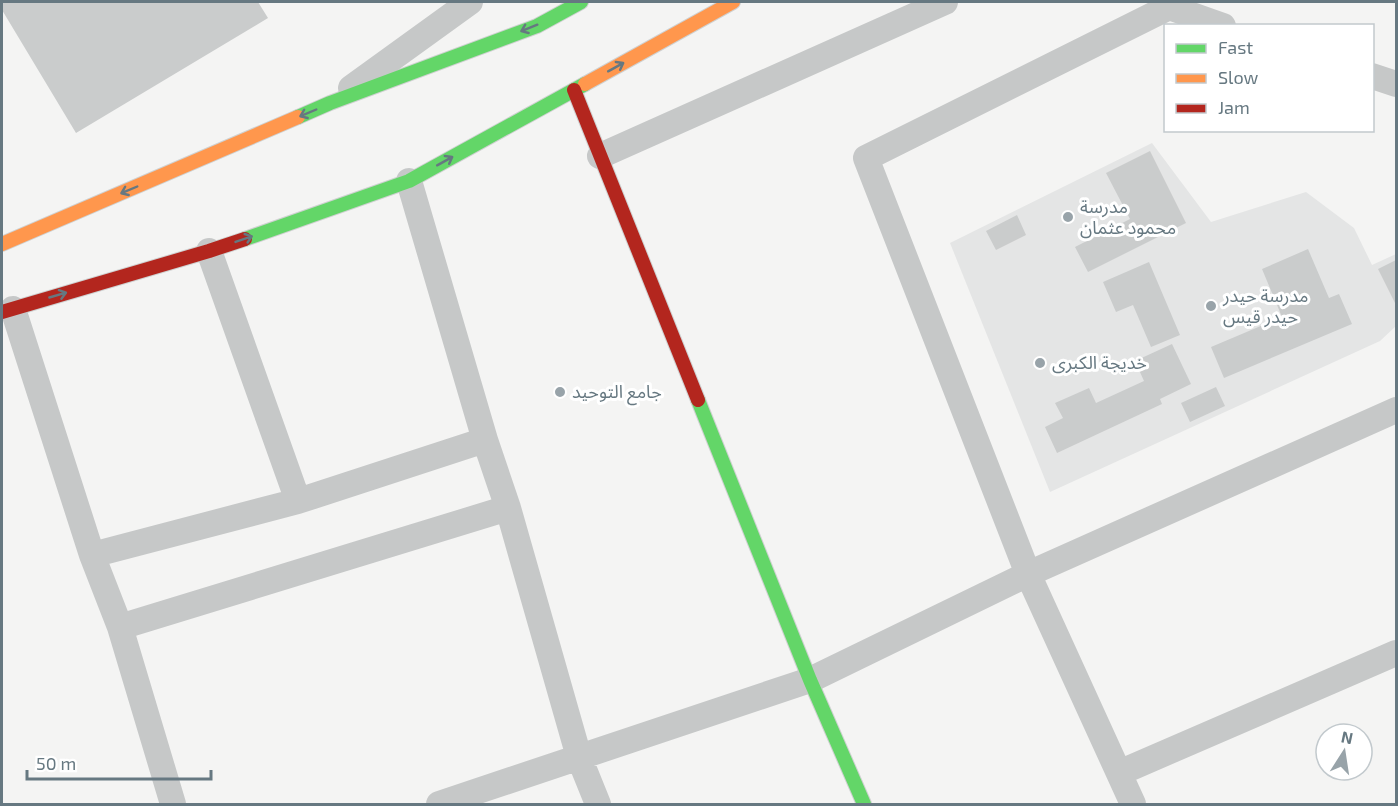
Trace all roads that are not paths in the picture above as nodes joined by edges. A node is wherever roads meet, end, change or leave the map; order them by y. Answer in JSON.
{"nodes":[{"id":1,"x":470,"y":2,"type":"edge"},
{"id":2,"x":581,"y":2,"type":"edge"},
{"id":3,"x":733,"y":2,"type":"edge"},
{"id":4,"x":945,"y":2,"type":"edge"},
{"id":5,"x":1217,"y":24,"type":"edge"},
{"id":6,"x":1374,"y":77,"type":"edge"},
{"id":7,"x":1396,"y":84,"type":"edge"},
{"id":8,"x":574,"y":90,"type":"junction"},
{"id":9,"x":330,"y":103,"type":"junction"},
{"id":10,"x":600,"y":156,"type":"junction"},
{"id":11,"x":410,"y":181,"type":"junction"},
{"id":12,"x":2,"y":244,"type":"edge"},
{"id":13,"x":209,"y":251,"type":"junction"},
{"id":14,"x":7,"y":310,"type":"edge"},
{"id":15,"x":1396,"y":410,"type":"edge"},
{"id":16,"x":485,"y":440,"type":"junction"},
{"id":17,"x":298,"y":501,"type":"junction"},
{"id":18,"x":508,"y":508,"type":"junction"},
{"id":19,"x":92,"y":555,"type":"junction"},
{"id":20,"x":1028,"y":574,"type":"junction"},
{"id":21,"x":120,"y":627,"type":"junction"},
{"id":22,"x":1396,"y":653,"type":"edge"},
{"id":23,"x":810,"y":680,"type":"junction"},
{"id":24,"x":579,"y":757,"type":"junction"},
{"id":25,"x":1119,"y":773,"type":"junction"},
{"id":26,"x":173,"y":804,"type":"edge"},
{"id":27,"x":439,"y":804,"type":"edge"},
{"id":28,"x":598,"y":804,"type":"edge"},
{"id":29,"x":864,"y":804,"type":"edge"},
{"id":30,"x":1132,"y":804,"type":"edge"}],
"edges":[{"from":1,"to":9,"type":"street"},
{"from":2,"to":9,"type":"main road","one_way":true},
{"from":8,"to":3,"type":"main road","one_way":true},
{"from":4,"to":10,"type":"street"},
{"from":5,"to":20,"type":"street"},
{"from":6,"to":7,"type":"street"},
{"from":8,"to":10,"type":"main road"},
{"from":11,"to":8,"type":"main road","one_way":true},
{"from":9,"to":12,"type":"main road","one_way":true},
{"from":10,"to":23,"type":"main road"},
{"from":13,"to":11,"type":"main road","one_way":true},
{"from":11,"to":16,"type":"street"},
{"from":14,"to":13,"type":"main road","one_way":true},
{"from":13,"to":17,"type":"street"},
{"from":14,"to":19,"type":"street"},
{"from":15,"to":20,"type":"street"},
{"from":16,"to":17,"type":"street"},
{"from":16,"to":18,"type":"street"},
{"from":17,"to":19,"type":"street"},
{"from":18,"to":21,"type":"street"},
{"from":18,"to":24,"type":"street"},
{"from":19,"to":21,"type":"street"},
{"from":20,"to":23,"type":"street"},
{"from":20,"to":25,"type":"street"},
{"from":21,"to":26,"type":"street"},
{"from":22,"to":25,"type":"street"},
{"from":23,"to":24,"type":"street"},
{"from":23,"to":29,"type":"main road"},
{"from":24,"to":27,"type":"street"},
{"from":24,"to":28,"type":"street"},
{"from":25,"to":30,"type":"street"}]}
